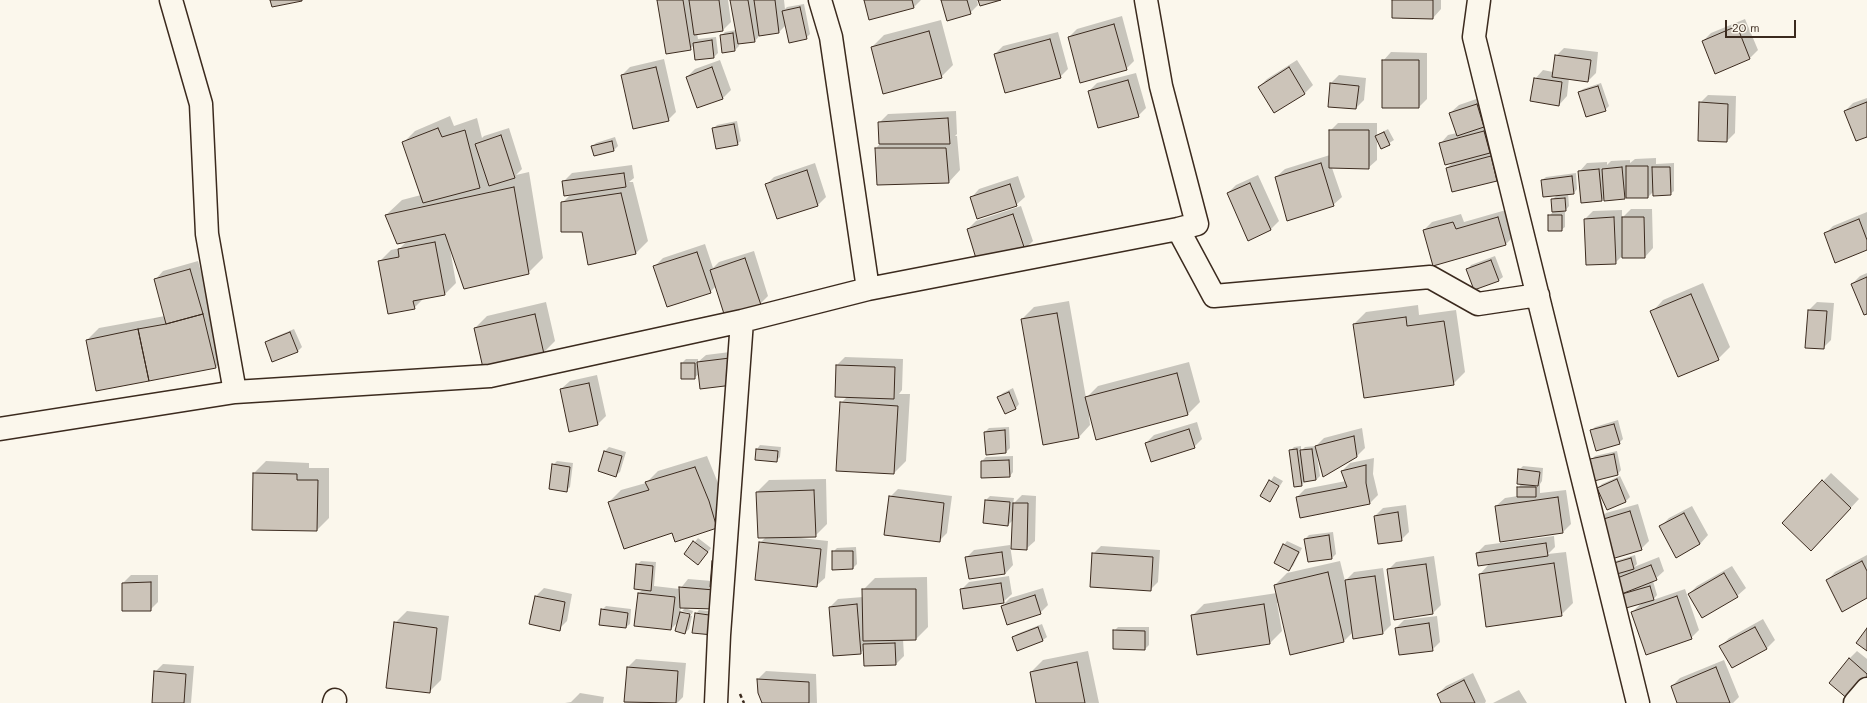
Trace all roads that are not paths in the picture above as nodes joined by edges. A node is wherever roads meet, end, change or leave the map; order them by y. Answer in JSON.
{"nodes":[{"id":1,"x":171,"y":0,"type":"edge"},
{"id":2,"x":820,"y":0,"type":"edge"},
{"id":3,"x":1146,"y":0,"type":"edge"},
{"id":4,"x":1479,"y":0,"type":"edge"},
{"id":5,"x":1178,"y":229,"type":"junction"},
{"id":6,"x":868,"y":289,"type":"junction"},
{"id":7,"x":1538,"y":295,"type":"junction"},
{"id":8,"x":742,"y":321,"type":"junction"},
{"id":9,"x":235,"y":392,"type":"junction"},
{"id":10,"x":0,"y":429,"type":"edge"},
{"id":11,"x":1867,"y":689,"type":"edge"},
{"id":12,"x":716,"y":703,"type":"edge"},
{"id":13,"x":1638,"y":703,"type":"edge"},
{"id":14,"x":1855,"y":703,"type":"edge"}],
"edges":[{"from":1,"to":9,"type":"street"},
{"from":2,"to":6,"type":"street"},
{"from":3,"to":5,"type":"street"},
{"from":4,"to":7,"type":"street"},
{"from":5,"to":6,"type":"street"},
{"from":5,"to":7,"type":"street"},
{"from":6,"to":8,"type":"street"},
{"from":7,"to":13,"type":"street"},
{"from":8,"to":9,"type":"street"},
{"from":8,"to":12,"type":"street"},
{"from":9,"to":10,"type":"street"},
{"from":11,"to":14,"type":"street"}]}
